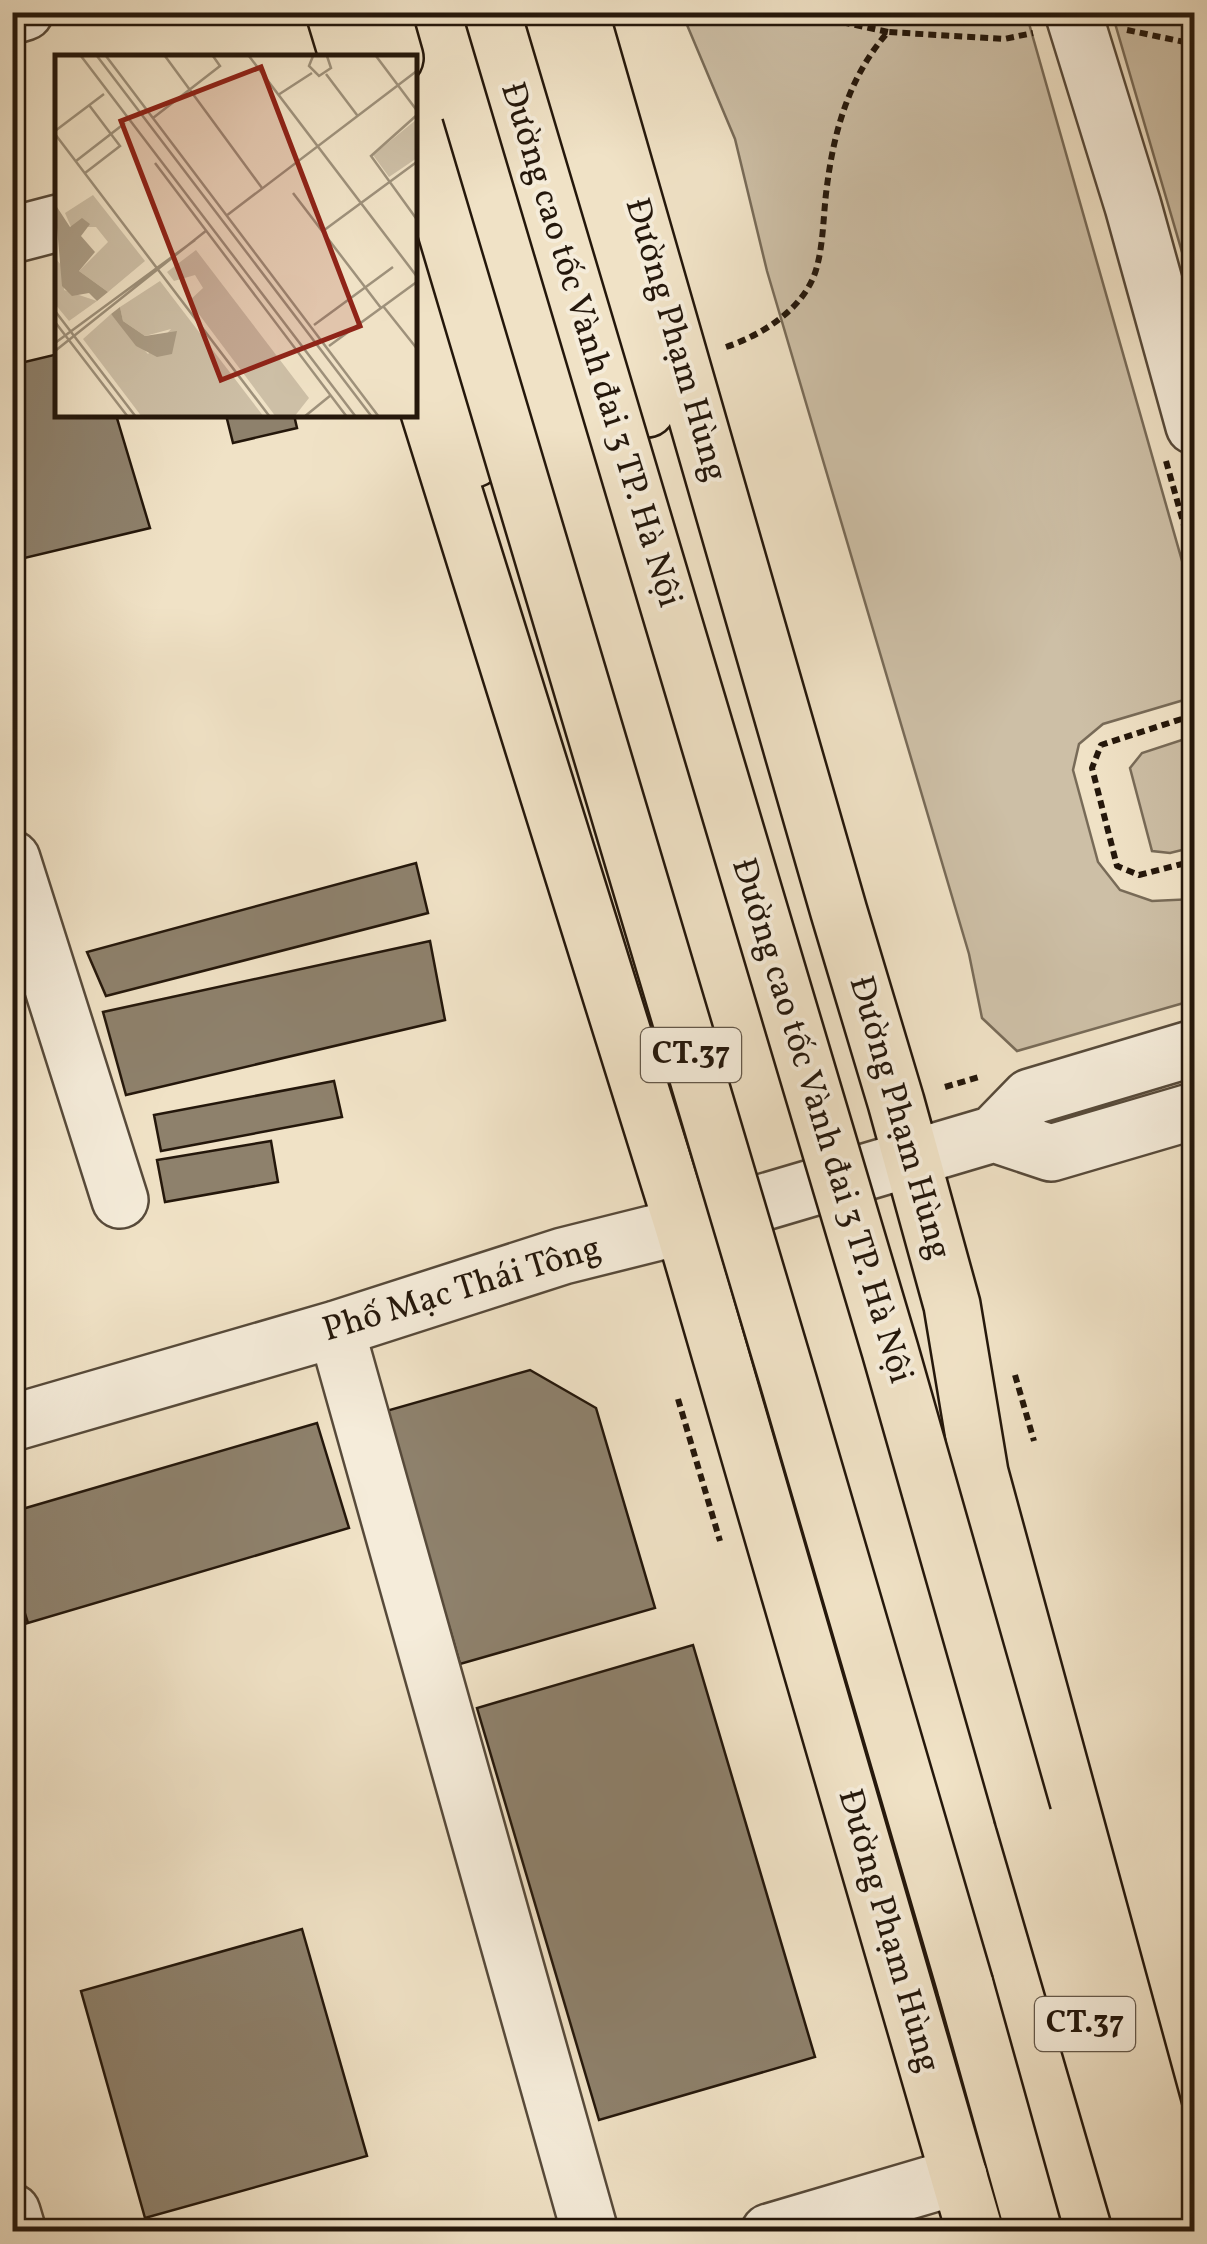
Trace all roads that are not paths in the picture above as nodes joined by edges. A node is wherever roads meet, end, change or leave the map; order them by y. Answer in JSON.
{"nodes":[{"id":1,"x":25,"y":12,"type":"edge"},
{"id":2,"x":311,"y":12,"type":"edge"},
{"id":3,"x":334,"y":12,"type":"edge"},
{"id":4,"x":382,"y":12,"type":"edge"},
{"id":5,"x":492,"y":12,"type":"edge"},
{"id":6,"x":528,"y":12,"type":"edge"},
{"id":7,"x":580,"y":12,"type":"edge"},
{"id":8,"x":12,"y":16,"type":"edge"},
{"id":9,"x":1059,"y":22,"type":"edge"},
{"id":10,"x":322,"y":55,"type":"edge"},
{"id":11,"x":347,"y":55,"type":"edge"},
{"id":12,"x":394,"y":55,"type":"edge"},
{"id":13,"x":418,"y":137,"type":"edge"},
{"id":14,"x":55,"y":224,"type":"edge"},
{"id":15,"x":12,"y":235,"type":"edge"},
{"id":16,"x":418,"y":281,"type":"edge"},
{"id":17,"x":418,"y":377,"type":"edge"},
{"id":18,"x":1194,"y":426,"type":"edge"},
{"id":19,"x":12,"y":859,"type":"edge"},
{"id":20,"x":1194,"y":1048,"type":"edge"},
{"id":21,"x":1194,"y":1111,"type":"edge"},
{"id":22,"x":994,"y":1134,"type":"junction"},
{"id":23,"x":912,"y":1158,"type":"junction"},
{"id":24,"x":120,"y":1200,"type":"dead end"},
{"id":25,"x":683,"y":1226,"type":"junction"},
{"id":26,"x":336,"y":1329,"type":"junction"},
{"id":27,"x":12,"y":1423,"type":"edge"},
{"id":28,"x":1023,"y":1816,"type":"junction"},
{"id":29,"x":965,"y":1985,"type":"junction"},
{"id":30,"x":959,"y":2176,"type":"junction"},
{"id":31,"x":12,"y":2212,"type":"edge"},
{"id":32,"x":1177,"y":2224,"type":"edge"},
{"id":33,"x":18,"y":2232,"type":"edge"},
{"id":34,"x":590,"y":2232,"type":"edge"},
{"id":35,"x":769,"y":2232,"type":"edge"},
{"id":36,"x":975,"y":2232,"type":"edge"},
{"id":37,"x":1034,"y":2232,"type":"edge"}],
"edges":[{"from":1,"to":8,"type":"street"},
{"from":2,"to":10,"type":"main road"},
{"from":3,"to":11,"type":"main road"},
{"from":4,"to":12,"type":"main road"},
{"from":5,"to":28,"type":"main road","name":"Đường cao tốc Vành đai 3 TP. Hà Nội","number":"CT.37","bridge":true},
{"from":6,"to":28,"type":"main road","bridge":true},
{"from":7,"to":23,"type":"main road","name":"Đường Phạm Hùng"},
{"from":9,"to":18,"type":"street"},
{"from":13,"to":29,"type":"main road","number":"CT.37","bridge":true},
{"from":14,"to":15,"type":"street"},
{"from":16,"to":29,"type":"main road","bridge":true},
{"from":17,"to":25,"type":"main road","name":"Đường Phạm Hùng"},
{"from":19,"to":24,"type":"street"},
{"from":20,"to":22,"type":"street"},
{"from":21,"to":22,"type":"street"},
{"from":22,"to":23,"type":"street","name":"Phố Mạc Thái Tông"},
{"from":23,"to":25,"type":"street","name":"Phố Mạc Thái Tông"},
{"from":23,"to":32,"type":"main road","name":"Đường Phạm Hùng"},
{"from":25,"to":26,"type":"street","name":"Phố Mạc Thái Tông"},
{"from":25,"to":30,"type":"main road","name":"Đường Phạm Hùng"},
{"from":26,"to":27,"type":"street","name":"Phố Mạc Thái Tông"},
{"from":26,"to":34,"type":"street"},
{"from":28,"to":32,"type":"main road","name":"Đường cao tốc Vành đai 3 TP. Hà Nội","number":"CT.37"},
{"from":29,"to":37,"type":"main road","number":"CT.37"},
{"from":30,"to":35,"type":"street"},
{"from":30,"to":36,"type":"main road","name":"Đường Phạm Hùng"},
{"from":31,"to":33,"type":"street"}]}
